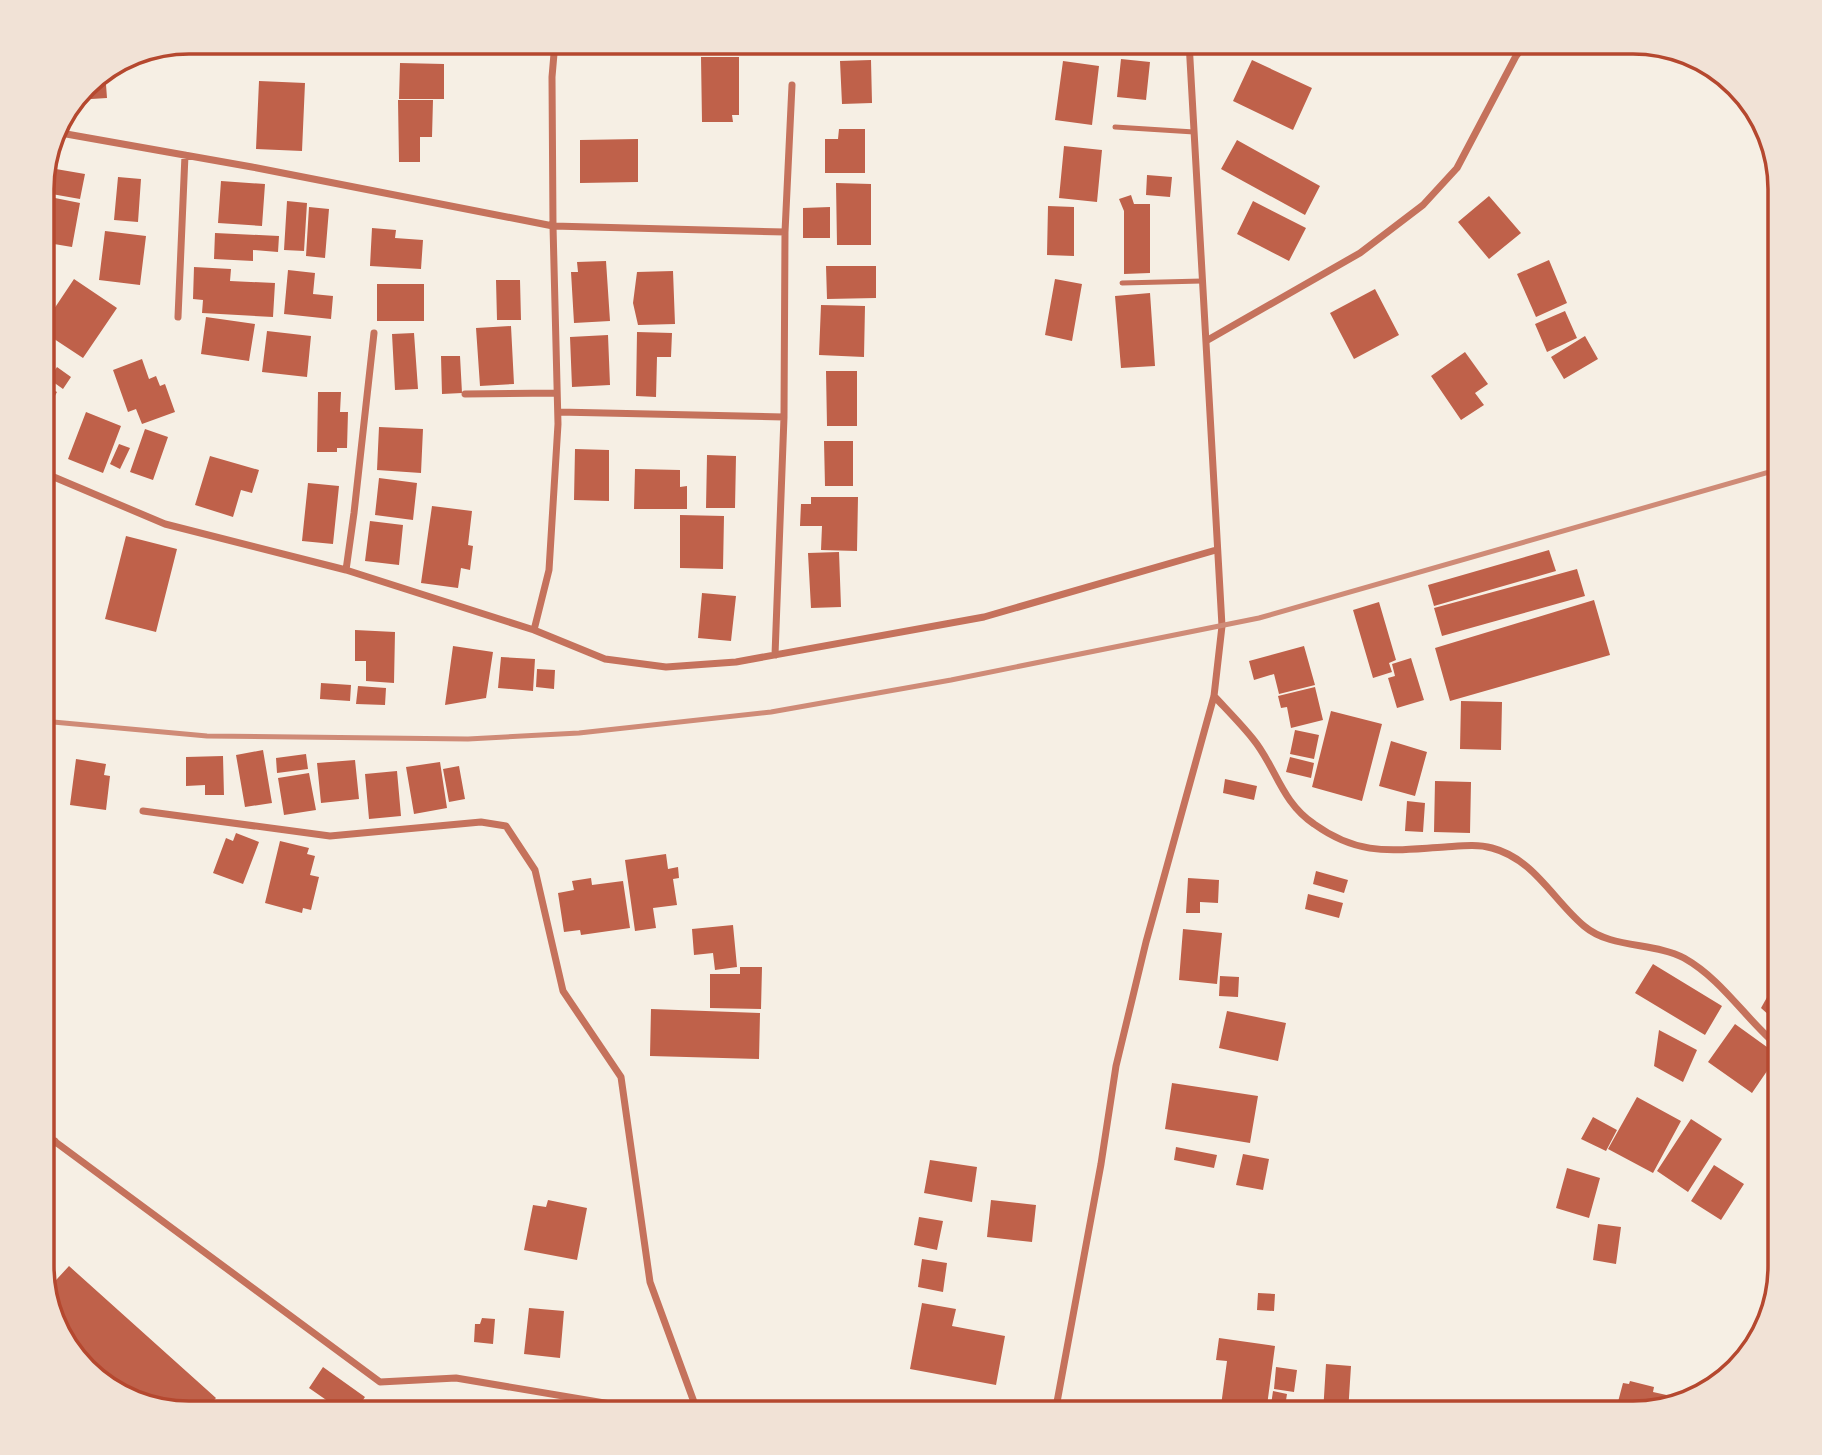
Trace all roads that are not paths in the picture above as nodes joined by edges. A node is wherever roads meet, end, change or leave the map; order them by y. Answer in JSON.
{"nodes":[{"id":1,"x":554,"y":54,"type":"edge"},
{"id":2,"x":1190,"y":54,"type":"edge"},
{"id":3,"x":1518,"y":54,"type":"edge"},
{"id":4,"x":792,"y":85,"type":"dead end"},
{"id":5,"x":1115,"y":127,"type":"dead end"},
{"id":6,"x":1194,"y":132,"type":"junction"},
{"id":7,"x":66,"y":134,"type":"edge"},
{"id":8,"x":184,"y":155,"type":"junction"},
{"id":9,"x":554,"y":226,"type":"junction"},
{"id":10,"x":785,"y":232,"type":"junction"},
{"id":11,"x":1202,"y":281,"type":"junction"},
{"id":12,"x":1122,"y":283,"type":"dead end"},
{"id":13,"x":177,"y":317,"type":"dead end"},
{"id":14,"x":374,"y":333,"type":"dead end"},
{"id":15,"x":1206,"y":341,"type":"junction"},
{"id":16,"x":557,"y":393,"type":"junction"},
{"id":17,"x":465,"y":394,"type":"dead end"},
{"id":18,"x":558,"y":412,"type":"junction"},
{"id":19,"x":784,"y":416,"type":"junction"},
{"id":20,"x":55,"y":477,"type":"edge"},
{"id":21,"x":1216,"y":550,"type":"junction"},
{"id":22,"x":346,"y":570,"type":"junction"},
{"id":23,"x":534,"y":630,"type":"junction"},
{"id":24,"x":775,"y":654,"type":"junction"},
{"id":25,"x":1214,"y":696,"type":"junction"},
{"id":26,"x":143,"y":811,"type":"dead end"},
{"id":27,"x":1768,"y":1038,"type":"edge"},
{"id":28,"x":55,"y":1140,"type":"edge"},
{"id":29,"x":593,"y":1401,"type":"edge"},
{"id":30,"x":694,"y":1401,"type":"edge"},
{"id":31,"x":1057,"y":1401,"type":"edge"}],
"edges":[{"from":1,"to":9,"type":"street"},
{"from":2,"to":6,"type":"street"},
{"from":3,"to":15,"type":"street"},
{"from":4,"to":10,"type":"street"},
{"from":5,"to":6,"type":"lane"},
{"from":6,"to":11,"type":"street"},
{"from":7,"to":8,"type":"street"},
{"from":8,"to":9,"type":"street"},
{"from":8,"to":13,"type":"street"},
{"from":9,"to":10,"type":"street"},
{"from":9,"to":16,"type":"street"},
{"from":10,"to":19,"type":"street"},
{"from":11,"to":12,"type":"lane"},
{"from":11,"to":15,"type":"street"},
{"from":14,"to":22,"type":"street"},
{"from":15,"to":21,"type":"street"},
{"from":16,"to":17,"type":"street"},
{"from":16,"to":18,"type":"street"},
{"from":18,"to":19,"type":"street"},
{"from":18,"to":23,"type":"street"},
{"from":19,"to":24,"type":"street"},
{"from":20,"to":22,"type":"street"},
{"from":21,"to":24,"type":"street"},
{"from":21,"to":25,"type":"street"},
{"from":22,"to":23,"type":"street"},
{"from":23,"to":24,"type":"street"},
{"from":25,"to":27,"type":"street"},
{"from":25,"to":31,"type":"street"},
{"from":26,"to":30,"type":"street"},
{"from":28,"to":29,"type":"street"}]}
